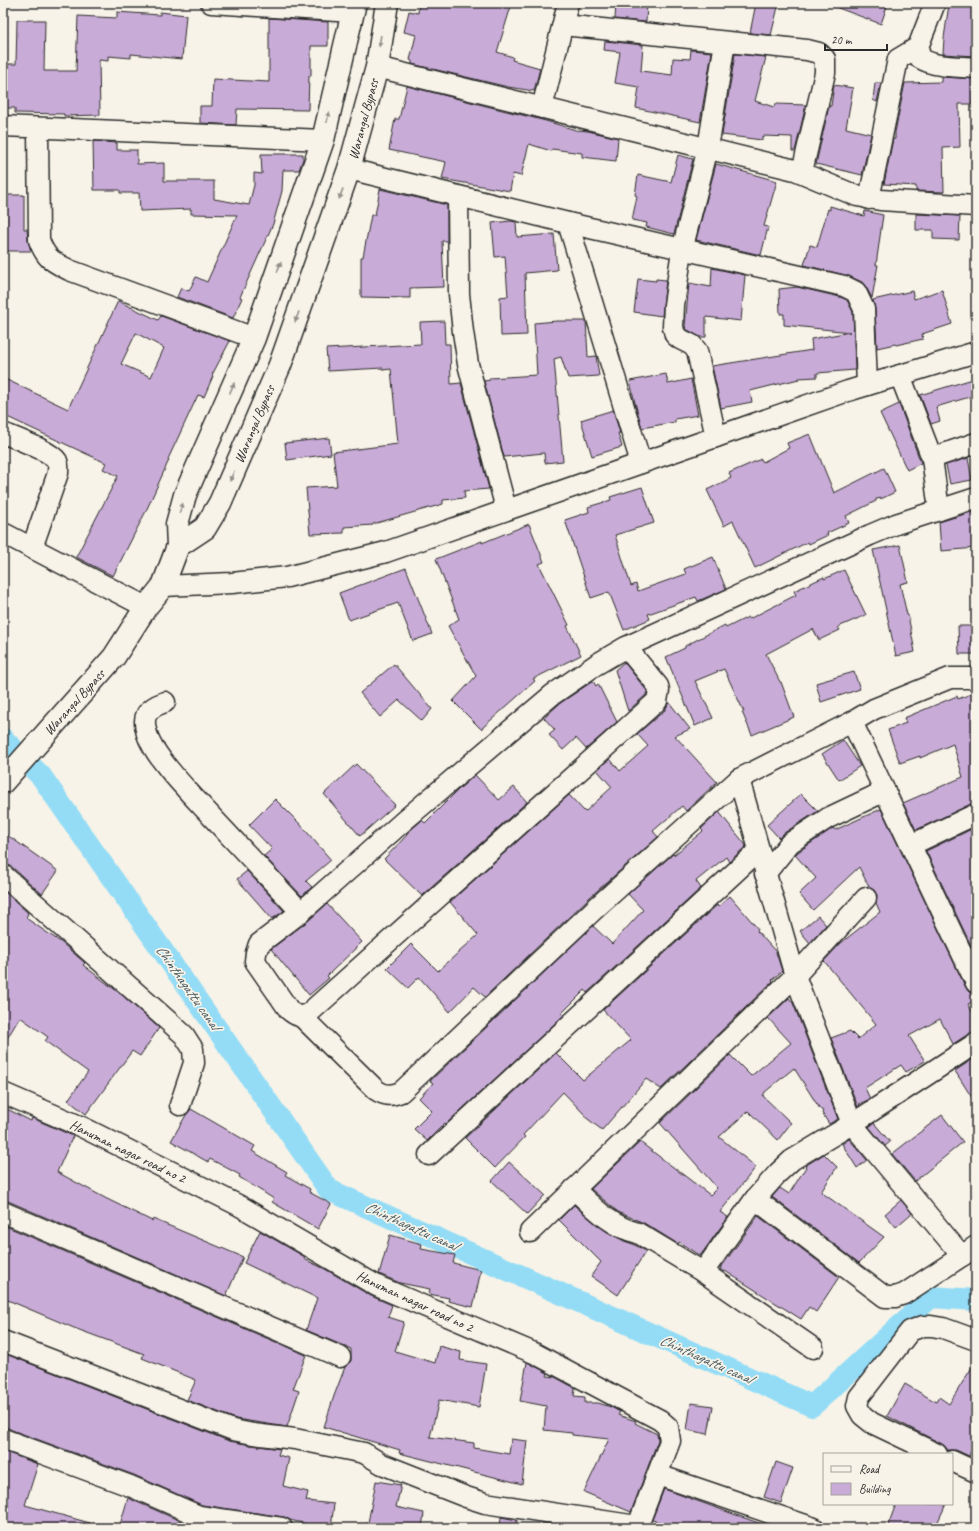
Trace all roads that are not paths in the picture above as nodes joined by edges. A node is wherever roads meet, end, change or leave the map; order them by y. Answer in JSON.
{"nodes":[{"id":1,"x":224,"y":3,"type":"edge"},
{"id":2,"x":386,"y":3,"type":"edge"},
{"id":3,"x":568,"y":3,"type":"edge"},
{"id":4,"x":935,"y":3,"type":"edge"},
{"id":5,"x":354,"y":8,"type":"edge"},
{"id":6,"x":563,"y":25,"type":"junction"},
{"id":7,"x":725,"y":42,"type":"junction"},
{"id":8,"x":918,"y":47,"type":"junction"},
{"id":9,"x":377,"y":67,"type":"junction"},
{"id":10,"x":976,"y":68,"type":"edge"},
{"id":11,"x":542,"y":108,"type":"junction"},
{"id":12,"x":3,"y":126,"type":"edge"},
{"id":13,"x":38,"y":128,"type":"junction"},
{"id":14,"x":322,"y":140,"type":"junction"},
{"id":15,"x":708,"y":148,"type":"junction"},
{"id":16,"x":350,"y":170,"type":"junction"},
{"id":17,"x":802,"y":172,"type":"junction"},
{"id":18,"x":458,"y":196,"type":"junction"},
{"id":19,"x":869,"y":199,"type":"junction"},
{"id":20,"x":976,"y":206,"type":"edge"},
{"id":21,"x":568,"y":223,"type":"junction"},
{"id":22,"x":682,"y":250,"type":"junction"},
{"id":23,"x":254,"y":338,"type":"junction"},
{"id":24,"x":976,"y":352,"type":"edge"},
{"id":25,"x":900,"y":376,"type":"junction"},
{"id":26,"x":867,"y":386,"type":"junction"},
{"id":27,"x":3,"y":433,"type":"edge"},
{"id":28,"x":716,"y":437,"type":"junction"},
{"id":29,"x":976,"y":443,"type":"edge"},
{"id":30,"x":932,"y":458,"type":"junction"},
{"id":31,"x":641,"y":463,"type":"junction"},
{"id":32,"x":976,"y":498,"type":"edge"},
{"id":33,"x":506,"y":509,"type":"junction"},
{"id":34,"x":939,"y":510,"type":"junction"},
{"id":35,"x":3,"y":533,"type":"edge"},
{"id":36,"x":178,"y":546,"type":"junction"},
{"id":37,"x":32,"y":548,"type":"junction"},
{"id":38,"x":163,"y":586,"type":"junction"},
{"id":39,"x":146,"y":607,"type":"junction"},
{"id":40,"x":626,"y":647,"type":"junction"},
{"id":41,"x":976,"y":678,"type":"edge"},
{"id":42,"x":165,"y":702,"type":"dead end"},
{"id":43,"x":852,"y":722,"type":"junction"},
{"id":44,"x":739,"y":779,"type":"junction"},
{"id":45,"x":3,"y":782,"type":"edge"},
{"id":46,"x":885,"y":790,"type":"junction"},
{"id":47,"x":976,"y":814,"type":"edge"},
{"id":48,"x":911,"y":845,"type":"junction"},
{"id":49,"x":758,"y":851,"type":"junction"},
{"id":50,"x":765,"y":874,"type":"junction"},
{"id":51,"x":3,"y":875,"type":"edge"},
{"id":52,"x":866,"y":898,"type":"dead end"},
{"id":53,"x":301,"y":912,"type":"junction"},
{"id":54,"x":974,"y":973,"type":"edge"},
{"id":55,"x":795,"y":976,"type":"junction"},
{"id":56,"x":302,"y":1016,"type":"junction"},
{"id":57,"x":976,"y":1043,"type":"edge"},
{"id":58,"x":3,"y":1092,"type":"edge"},
{"id":59,"x":180,"y":1105,"type":"dead end"},
{"id":60,"x":852,"y":1124,"type":"junction"},
{"id":61,"x":429,"y":1155,"type":"dead end"},
{"id":62,"x":574,"y":1189,"type":"junction"},
{"id":63,"x":755,"y":1199,"type":"junction"},
{"id":64,"x":3,"y":1212,"type":"edge"},
{"id":65,"x":530,"y":1232,"type":"dead end"},
{"id":66,"x":969,"y":1251,"type":"edge"},
{"id":67,"x":702,"y":1272,"type":"junction"},
{"id":68,"x":976,"y":1340,"type":"edge"},
{"id":69,"x":3,"y":1341,"type":"edge"},
{"id":70,"x":813,"y":1348,"type":"dead end"},
{"id":71,"x":340,"y":1357,"type":"dead end"},
{"id":72,"x":3,"y":1439,"type":"edge"},
{"id":73,"x":935,"y":1453,"type":"edge"},
{"id":74,"x":953,"y":1461,"type":"edge"},
{"id":75,"x":976,"y":1472,"type":"edge"},
{"id":76,"x":658,"y":1475,"type":"junction"},
{"id":77,"x":637,"y":1527,"type":"edge"},
{"id":78,"x":282,"y":1528,"type":"edge"},
{"id":79,"x":814,"y":1528,"type":"edge"}],
"edges":[{"from":1,"to":5,"type":"street"},
{"from":2,"to":9,"type":"main road","name":"Warangal Bypass","one_way":true},
{"from":3,"to":6,"type":"street"},
{"from":4,"to":8,"type":"street"},
{"from":14,"to":5,"type":"main road","one_way":true},
{"from":6,"to":7,"type":"street"},
{"from":6,"to":11,"type":"street"},
{"from":7,"to":15,"type":"street"},
{"from":7,"to":17,"type":"street"},
{"from":8,"to":10,"type":"street"},
{"from":8,"to":19,"type":"street"},
{"from":9,"to":11,"type":"street"},
{"from":9,"to":16,"type":"main road","name":"Warangal Bypass"},
{"from":11,"to":15,"type":"street"},
{"from":12,"to":13,"type":"street"},
{"from":13,"to":14,"type":"street"},
{"from":13,"to":23,"type":"street"},
{"from":23,"to":14,"type":"main road","one_way":true},
{"from":15,"to":17,"type":"street"},
{"from":15,"to":22,"type":"street"},
{"from":16,"to":18,"type":"street"},
{"from":16,"to":36,"type":"main road","name":"Warangal Bypass","one_way":true},
{"from":17,"to":19,"type":"street"},
{"from":18,"to":21,"type":"street"},
{"from":18,"to":33,"type":"street"},
{"from":19,"to":20,"type":"street"},
{"from":21,"to":22,"type":"street"},
{"from":21,"to":31,"type":"street"},
{"from":22,"to":26,"type":"street"},
{"from":22,"to":28,"type":"street"},
{"from":36,"to":23,"type":"main road","one_way":true},
{"from":24,"to":25,"type":"street"},
{"from":25,"to":26,"type":"street"},
{"from":25,"to":30,"type":"street"},
{"from":26,"to":28,"type":"street"},
{"from":27,"to":37,"type":"street"},
{"from":28,"to":31,"type":"street"},
{"from":29,"to":30,"type":"street"},
{"from":30,"to":34,"type":"street"},
{"from":31,"to":33,"type":"street"},
{"from":32,"to":34,"type":"street"},
{"from":33,"to":38,"type":"street"},
{"from":34,"to":40,"type":"street"},
{"from":35,"to":37,"type":"street"},
{"from":36,"to":38,"type":"main road","name":"Warangal Bypass"},
{"from":37,"to":39,"type":"street"},
{"from":38,"to":39,"type":"main road","name":"Warangal Bypass"},
{"from":39,"to":45,"type":"main road","name":"Warangal Bypass"},
{"from":40,"to":53,"type":"street"},
{"from":40,"to":56,"type":"street"},
{"from":41,"to":43,"type":"street"},
{"from":42,"to":53,"type":"street"},
{"from":43,"to":44,"type":"street"},
{"from":43,"to":46,"type":"street"},
{"from":44,"to":49,"type":"street"},
{"from":44,"to":56,"type":"street"},
{"from":46,"to":48,"type":"street"},
{"from":46,"to":50,"type":"street"},
{"from":47,"to":48,"type":"street"},
{"from":48,"to":54,"type":"street"},
{"from":49,"to":50,"type":"street"},
{"from":49,"to":61,"type":"street"},
{"from":50,"to":55,"type":"street"},
{"from":51,"to":59,"type":"street"},
{"from":52,"to":55,"type":"street"},
{"from":53,"to":56,"type":"street"},
{"from":55,"to":60,"type":"street"},
{"from":55,"to":62,"type":"street"},
{"from":57,"to":60,"type":"street"},
{"from":58,"to":76,"type":"street","name":"Hanuman nagar road no 2"},
{"from":60,"to":63,"type":"street"},
{"from":60,"to":66,"type":"street"},
{"from":62,"to":65,"type":"street"},
{"from":62,"to":67,"type":"street"},
{"from":63,"to":66,"type":"street"},
{"from":63,"to":67,"type":"street"},
{"from":64,"to":71,"type":"street"},
{"from":67,"to":70,"type":"street"},
{"from":68,"to":73,"type":"street"},
{"from":69,"to":77,"type":"street"},
{"from":72,"to":78,"type":"street"},
{"from":74,"to":75,"type":"street"},
{"from":76,"to":77,"type":"street","name":"Hanuman nagar road no 2"},
{"from":76,"to":79,"type":"street"}]}
